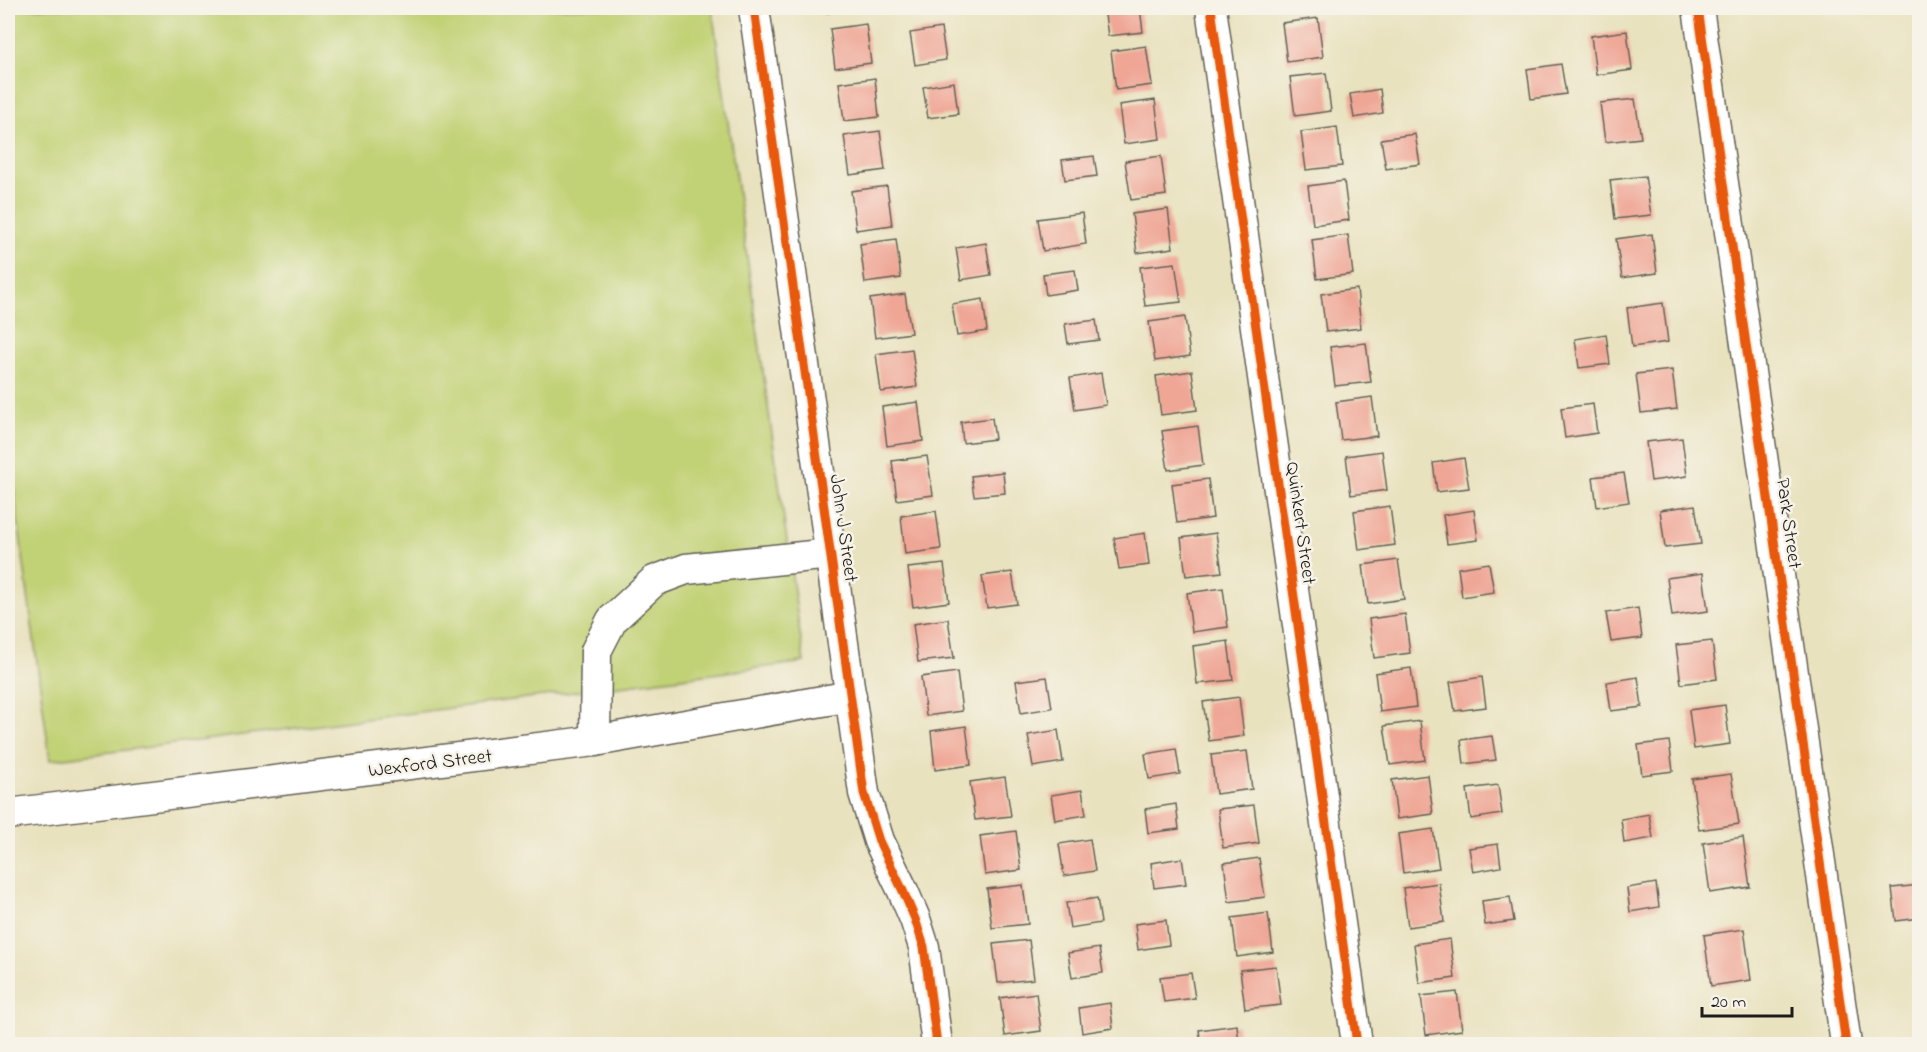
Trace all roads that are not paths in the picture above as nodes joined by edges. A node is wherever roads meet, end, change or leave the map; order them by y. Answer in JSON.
{"nodes":[{"id":1,"x":754,"y":8,"type":"edge"},
{"id":2,"x":1211,"y":8,"type":"edge"},
{"id":3,"x":1698,"y":8,"type":"edge"},
{"id":4,"x":831,"y":554,"type":"junction"},
{"id":5,"x":851,"y":696,"type":"junction"},
{"id":6,"x":595,"y":741,"type":"junction"},
{"id":7,"x":8,"y":814,"type":"edge"},
{"id":8,"x":937,"y":1044,"type":"edge"},
{"id":9,"x":1357,"y":1044,"type":"edge"},
{"id":10,"x":1846,"y":1044,"type":"edge"}],
"edges":[{"from":1,"to":4,"type":"street","name":"John J Street"},
{"from":2,"to":9,"type":"street","name":"Quinkert Street"},
{"from":3,"to":10,"type":"street","name":"Park Street"},
{"from":4,"to":5,"type":"street","name":"John J Street"},
{"from":4,"to":6,"type":"street"},
{"from":5,"to":6,"type":"street","name":"Wexford Street"},
{"from":5,"to":8,"type":"street","name":"John J Street"},
{"from":6,"to":7,"type":"street","name":"Wexford Street"}]}
